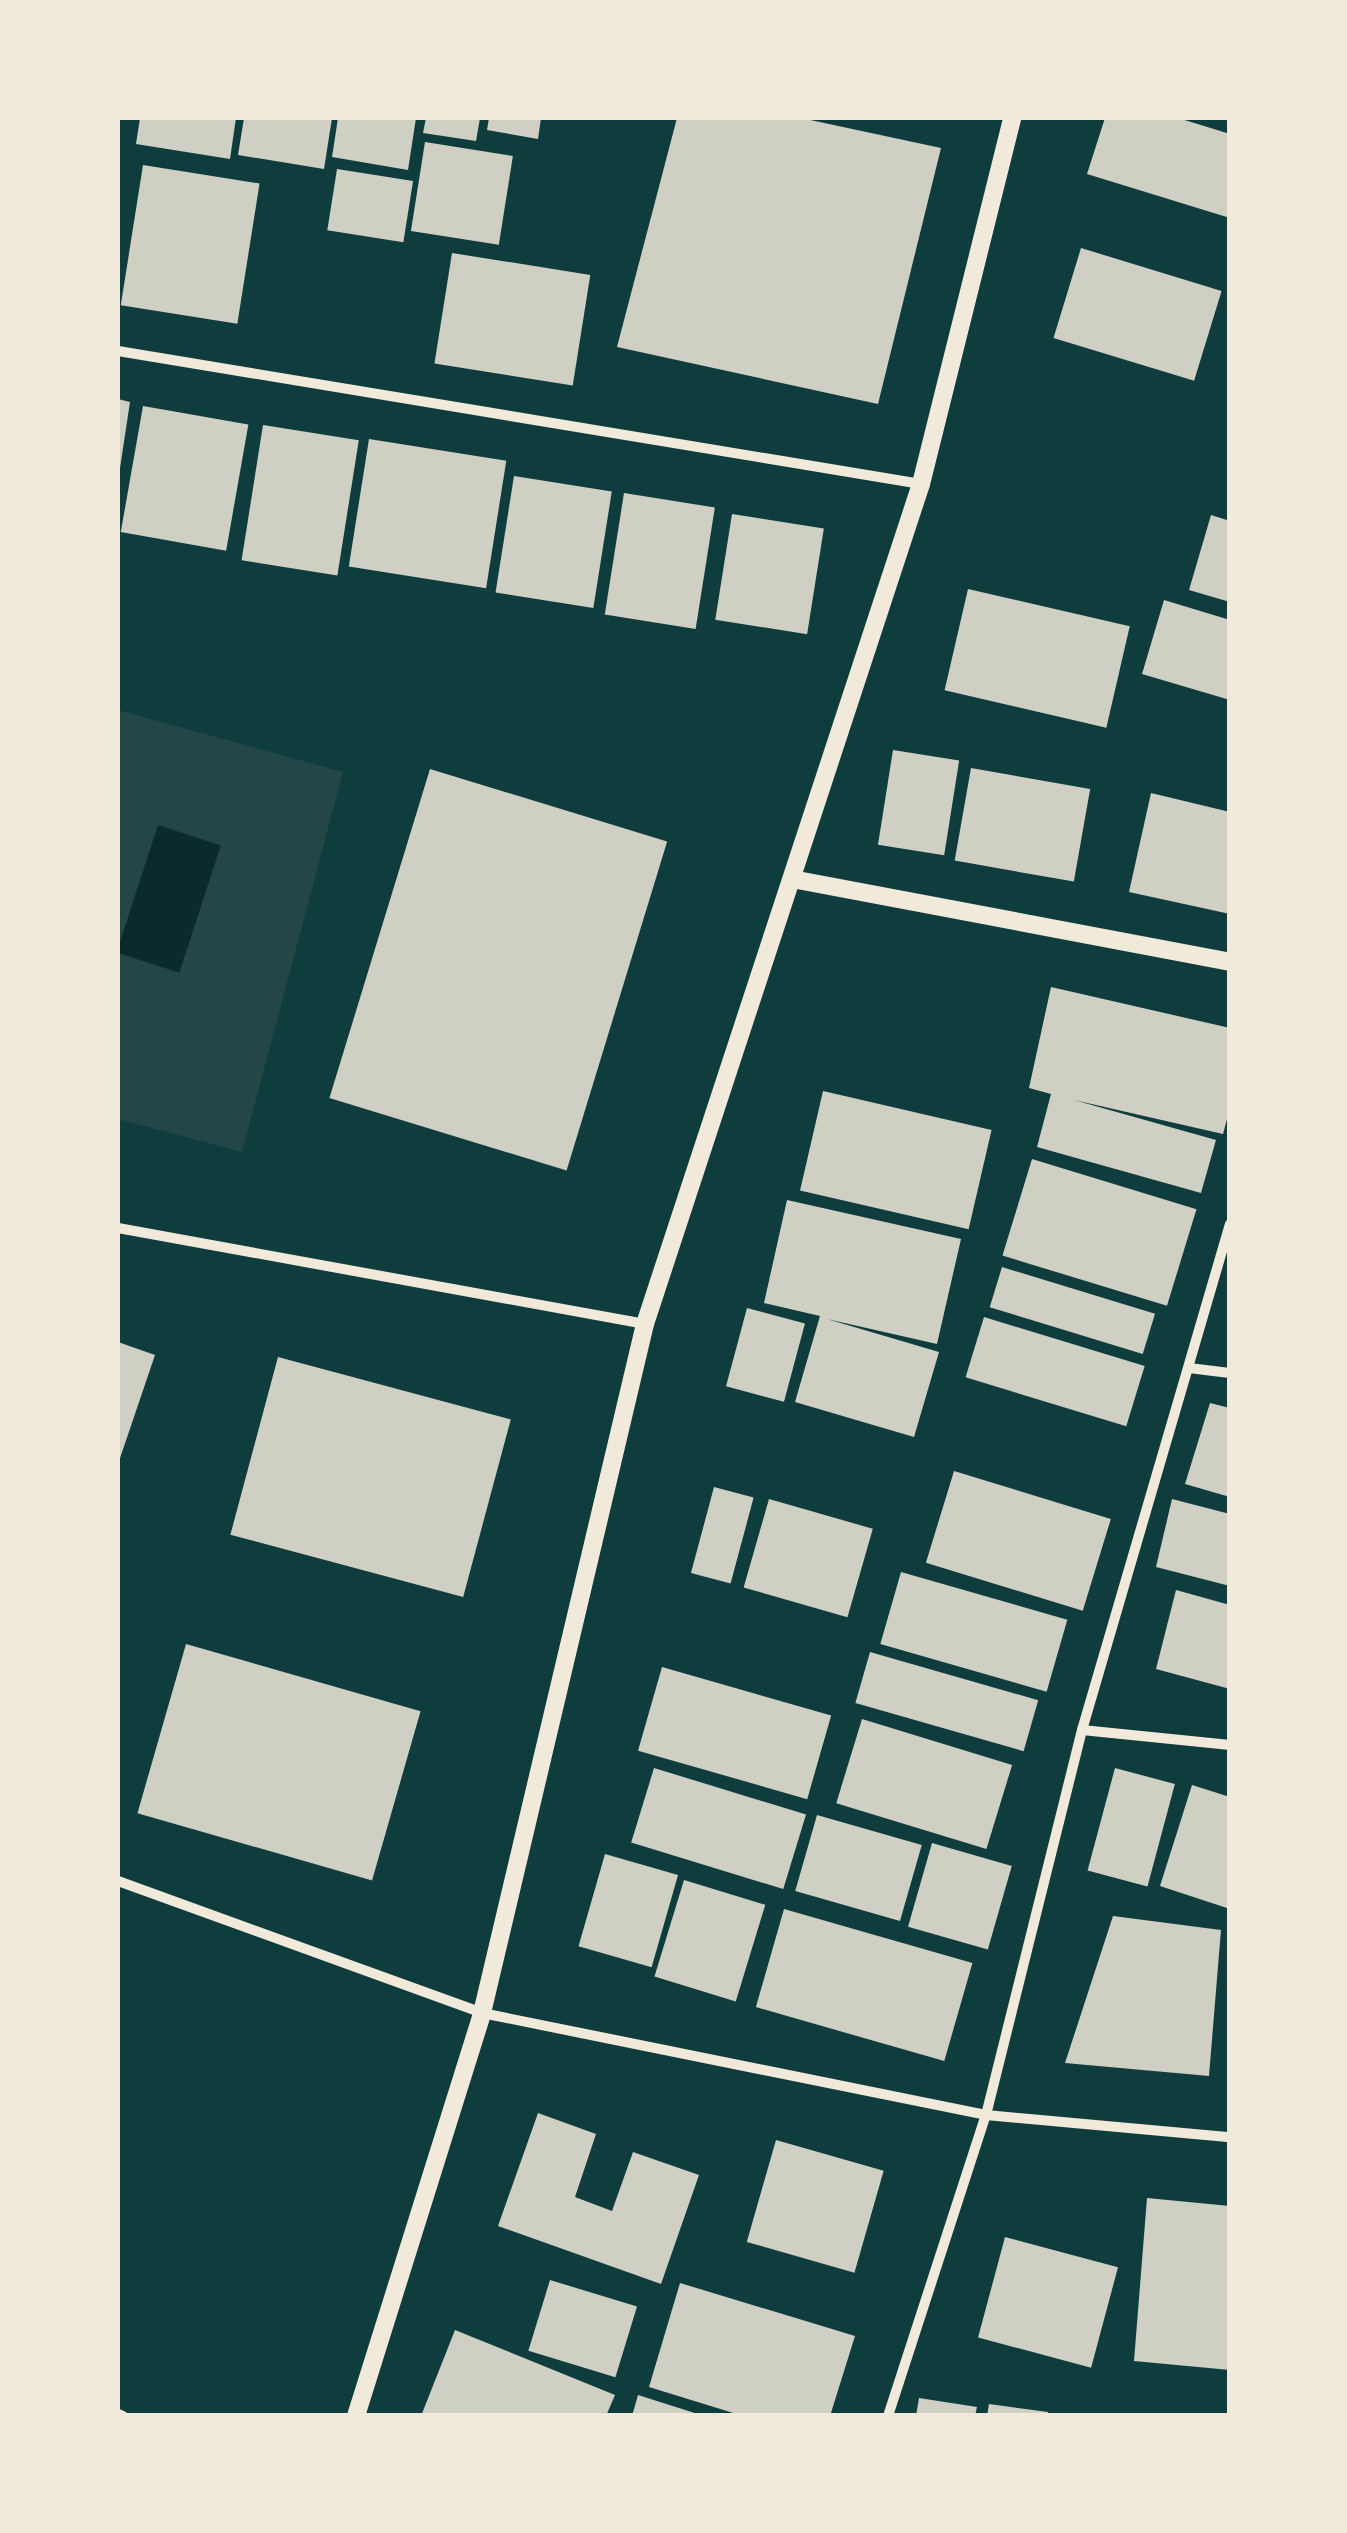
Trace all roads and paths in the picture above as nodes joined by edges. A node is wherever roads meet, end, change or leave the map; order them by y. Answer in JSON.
{"nodes":[{"id":1,"x":1012,"y":118,"type":"edge"},
{"id":2,"x":118,"y":351,"type":"edge"},
{"id":3,"x":921,"y":484,"type":"junction"},
{"id":4,"x":792,"y":879,"type":"junction"},
{"id":5,"x":1230,"y":962,"type":"edge"},
{"id":6,"x":1230,"y":1224,"type":"edge"},
{"id":7,"x":118,"y":1228,"type":"edge"},
{"id":8,"x":644,"y":1324,"type":"junction"},
{"id":9,"x":1189,"y":1368,"type":"junction"},
{"id":10,"x":1230,"y":1373,"type":"edge"},
{"id":11,"x":1082,"y":1730,"type":"junction"},
{"id":12,"x":1230,"y":1745,"type":"edge"},
{"id":13,"x":118,"y":1881,"type":"edge"},
{"id":14,"x":482,"y":2013,"type":"junction"},
{"id":15,"x":986,"y":2114,"type":"junction"},
{"id":16,"x":1230,"y":2137,"type":"edge"},
{"id":17,"x":356,"y":2416,"type":"edge"},
{"id":18,"x":888,"y":2416,"type":"edge"}],
"edges":[{"from":1,"to":3,"type":"street"},
{"from":2,"to":3,"type":"street"},
{"from":3,"to":4,"type":"street"},
{"from":4,"to":5,"type":"street"},
{"from":4,"to":8,"type":"street"},
{"from":6,"to":9,"type":"street"},
{"from":7,"to":8,"type":"street"},
{"from":8,"to":14,"type":"street"},
{"from":9,"to":10,"type":"street"},
{"from":9,"to":11,"type":"street"},
{"from":11,"to":12,"type":"street"},
{"from":11,"to":15,"type":"street"},
{"from":13,"to":14,"type":"street"},
{"from":14,"to":15,"type":"street"},
{"from":14,"to":17,"type":"street"},
{"from":15,"to":16,"type":"street"},
{"from":15,"to":18,"type":"street"}]}
